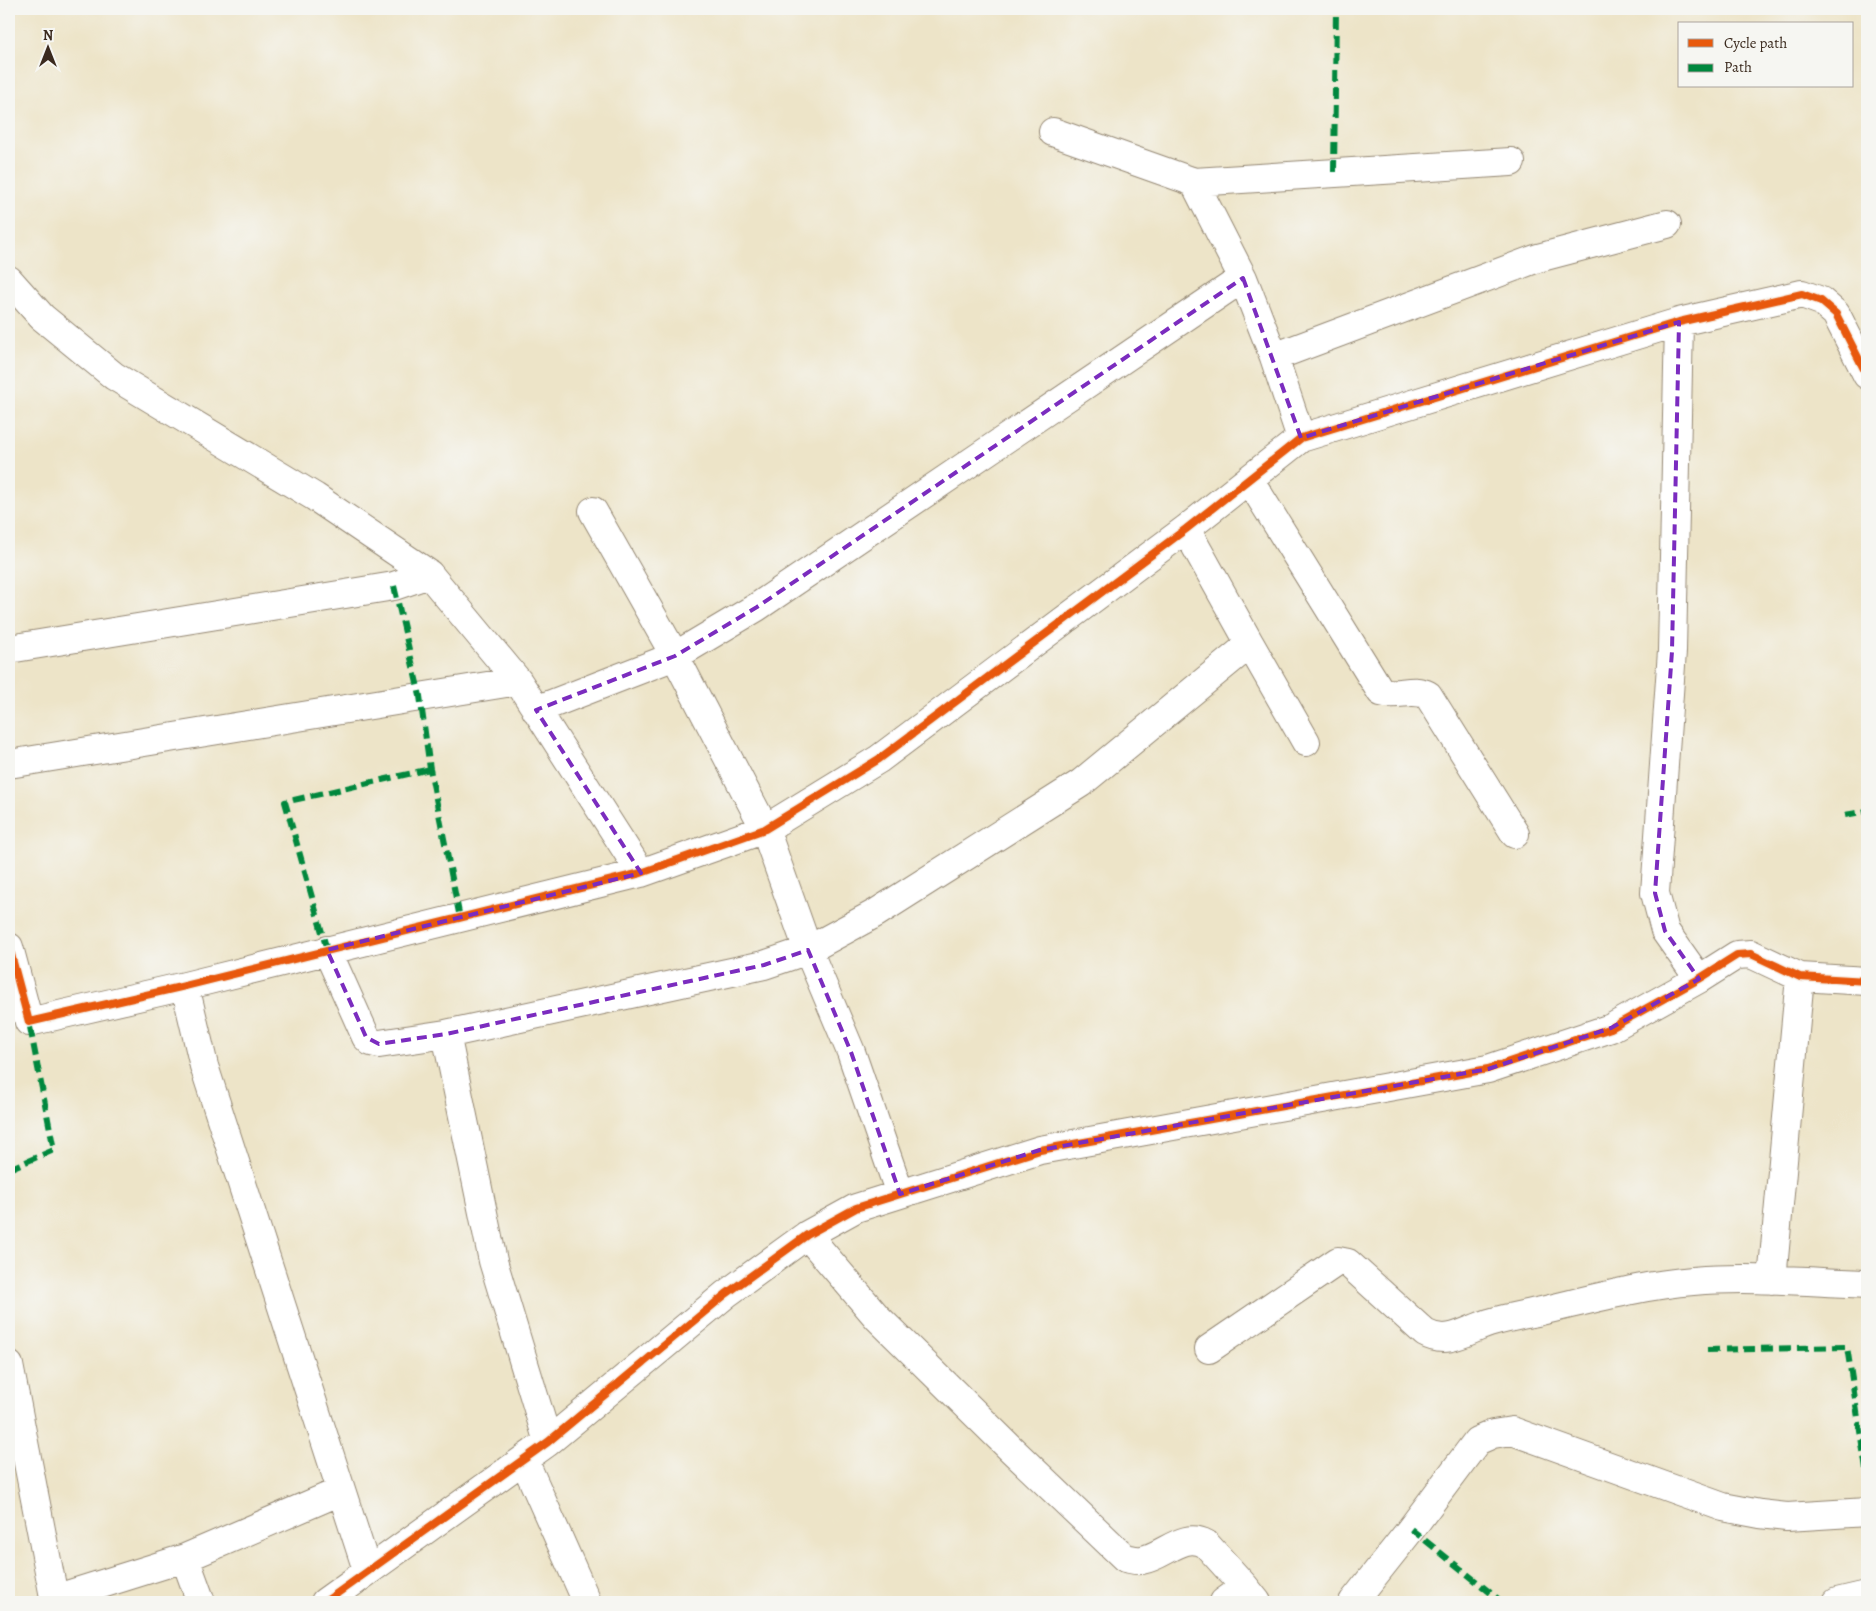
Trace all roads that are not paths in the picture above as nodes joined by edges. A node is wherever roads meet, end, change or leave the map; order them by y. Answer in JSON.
{"nodes":[{"id":1,"x":1053,"y":132,"type":"dead end"},
{"id":2,"x":1511,"y":162,"type":"dead end"},
{"id":3,"x":1194,"y":182,"type":"junction"},
{"id":4,"x":1667,"y":224,"type":"dead end"},
{"id":5,"x":1243,"y":278,"type":"junction"},
{"id":6,"x":9,"y":280,"type":"edge"},
{"id":7,"x":1679,"y":322,"type":"junction"},
{"id":8,"x":1274,"y":357,"type":"junction"},
{"id":9,"x":1867,"y":375,"type":"edge"},
{"id":10,"x":1301,"y":438,"type":"junction"},
{"id":11,"x":1249,"y":479,"type":"junction"},
{"id":12,"x":593,"y":511,"type":"dead end"},
{"id":13,"x":1186,"y":529,"type":"junction"},
{"id":14,"x":429,"y":574,"type":"junction"},
{"id":15,"x":1250,"y":644,"type":"junction"},
{"id":16,"x":9,"y":649,"type":"edge"},
{"id":17,"x":675,"y":656,"type":"junction"},
{"id":18,"x":518,"y":681,"type":"junction"},
{"id":19,"x":536,"y":710,"type":"junction"},
{"id":20,"x":1306,"y":742,"type":"dead end"},
{"id":21,"x":9,"y":764,"type":"edge"},
{"id":22,"x":765,"y":829,"type":"junction"},
{"id":23,"x":1515,"y":834,"type":"dead end"},
{"id":24,"x":640,"y":873,"type":"junction"},
{"id":25,"x":9,"y":947,"type":"edge"},
{"id":26,"x":327,"y":950,"type":"junction"},
{"id":27,"x":808,"y":950,"type":"junction"},
{"id":28,"x":1800,"y":977,"type":"junction"},
{"id":29,"x":1700,"y":979,"type":"junction"},
{"id":30,"x":1867,"y":981,"type":"edge"},
{"id":31,"x":185,"y":986,"type":"junction"},
{"id":32,"x":446,"y":1034,"type":"junction"},
{"id":33,"x":900,"y":1194,"type":"junction"},
{"id":34,"x":806,"y":1235,"type":"junction"},
{"id":35,"x":1772,"y":1280,"type":"junction"},
{"id":36,"x":1867,"y":1284,"type":"edge"},
{"id":37,"x":1209,"y":1349,"type":"dead end"},
{"id":38,"x":9,"y":1366,"type":"edge"},
{"id":39,"x":548,"y":1442,"type":"junction"},
{"id":40,"x":524,"y":1460,"type":"junction"},
{"id":41,"x":341,"y":1491,"type":"junction"},
{"id":42,"x":1867,"y":1512,"type":"edge"},
{"id":43,"x":185,"y":1558,"type":"junction"},
{"id":44,"x":367,"y":1570,"type":"junction"},
{"id":45,"x":1867,"y":1595,"type":"edge"},
{"id":46,"x":1242,"y":1597,"type":"edge"},
{"id":47,"x":333,"y":1599,"type":"edge"},
{"id":48,"x":54,"y":1600,"type":"edge"},
{"id":49,"x":201,"y":1602,"type":"edge"},
{"id":50,"x":587,"y":1602,"type":"edge"},
{"id":51,"x":1353,"y":1602,"type":"edge"},
{"id":52,"x":1837,"y":1602,"type":"edge"}],
"edges":[{"from":1,"to":3,"type":"street"},
{"from":2,"to":3,"type":"street"},
{"from":3,"to":5,"type":"street"},
{"from":4,"to":8,"type":"street"},
{"from":5,"to":8,"type":"street"},
{"from":5,"to":17,"type":"street"},
{"from":6,"to":14,"type":"street"},
{"from":7,"to":9,"type":"street"},
{"from":7,"to":10,"type":"street"},
{"from":7,"to":29,"type":"street"},
{"from":8,"to":10,"type":"street"},
{"from":10,"to":11,"type":"street"},
{"from":11,"to":13,"type":"street"},
{"from":11,"to":23,"type":"street"},
{"from":12,"to":17,"type":"street"},
{"from":13,"to":15,"type":"street"},
{"from":13,"to":22,"type":"street"},
{"from":14,"to":16,"type":"street"},
{"from":14,"to":18,"type":"street"},
{"from":15,"to":20,"type":"street"},
{"from":15,"to":27,"type":"street"},
{"from":17,"to":19,"type":"street"},
{"from":17,"to":22,"type":"street"},
{"from":18,"to":19,"type":"street"},
{"from":18,"to":21,"type":"street"},
{"from":19,"to":24,"type":"street"},
{"from":22,"to":24,"type":"street"},
{"from":22,"to":27,"type":"street"},
{"from":24,"to":26,"type":"street"},
{"from":25,"to":31,"type":"street"},
{"from":26,"to":31,"type":"street"},
{"from":26,"to":32,"type":"street"},
{"from":27,"to":32,"type":"street"},
{"from":27,"to":33,"type":"street"},
{"from":28,"to":29,"type":"street"},
{"from":28,"to":30,"type":"street"},
{"from":28,"to":35,"type":"street"},
{"from":29,"to":33,"type":"street"},
{"from":31,"to":41,"type":"street"},
{"from":32,"to":39,"type":"street"},
{"from":33,"to":34,"type":"street"},
{"from":34,"to":39,"type":"street"},
{"from":34,"to":46,"type":"street"},
{"from":35,"to":36,"type":"street"},
{"from":35,"to":37,"type":"street"},
{"from":38,"to":48,"type":"street"},
{"from":39,"to":40,"type":"street"},
{"from":40,"to":44,"type":"street"},
{"from":40,"to":50,"type":"street"},
{"from":41,"to":43,"type":"street"},
{"from":41,"to":44,"type":"street"},
{"from":42,"to":51,"type":"street"},
{"from":43,"to":48,"type":"street"},
{"from":43,"to":49,"type":"street"},
{"from":44,"to":47,"type":"street"},
{"from":45,"to":52,"type":"street"}]}
